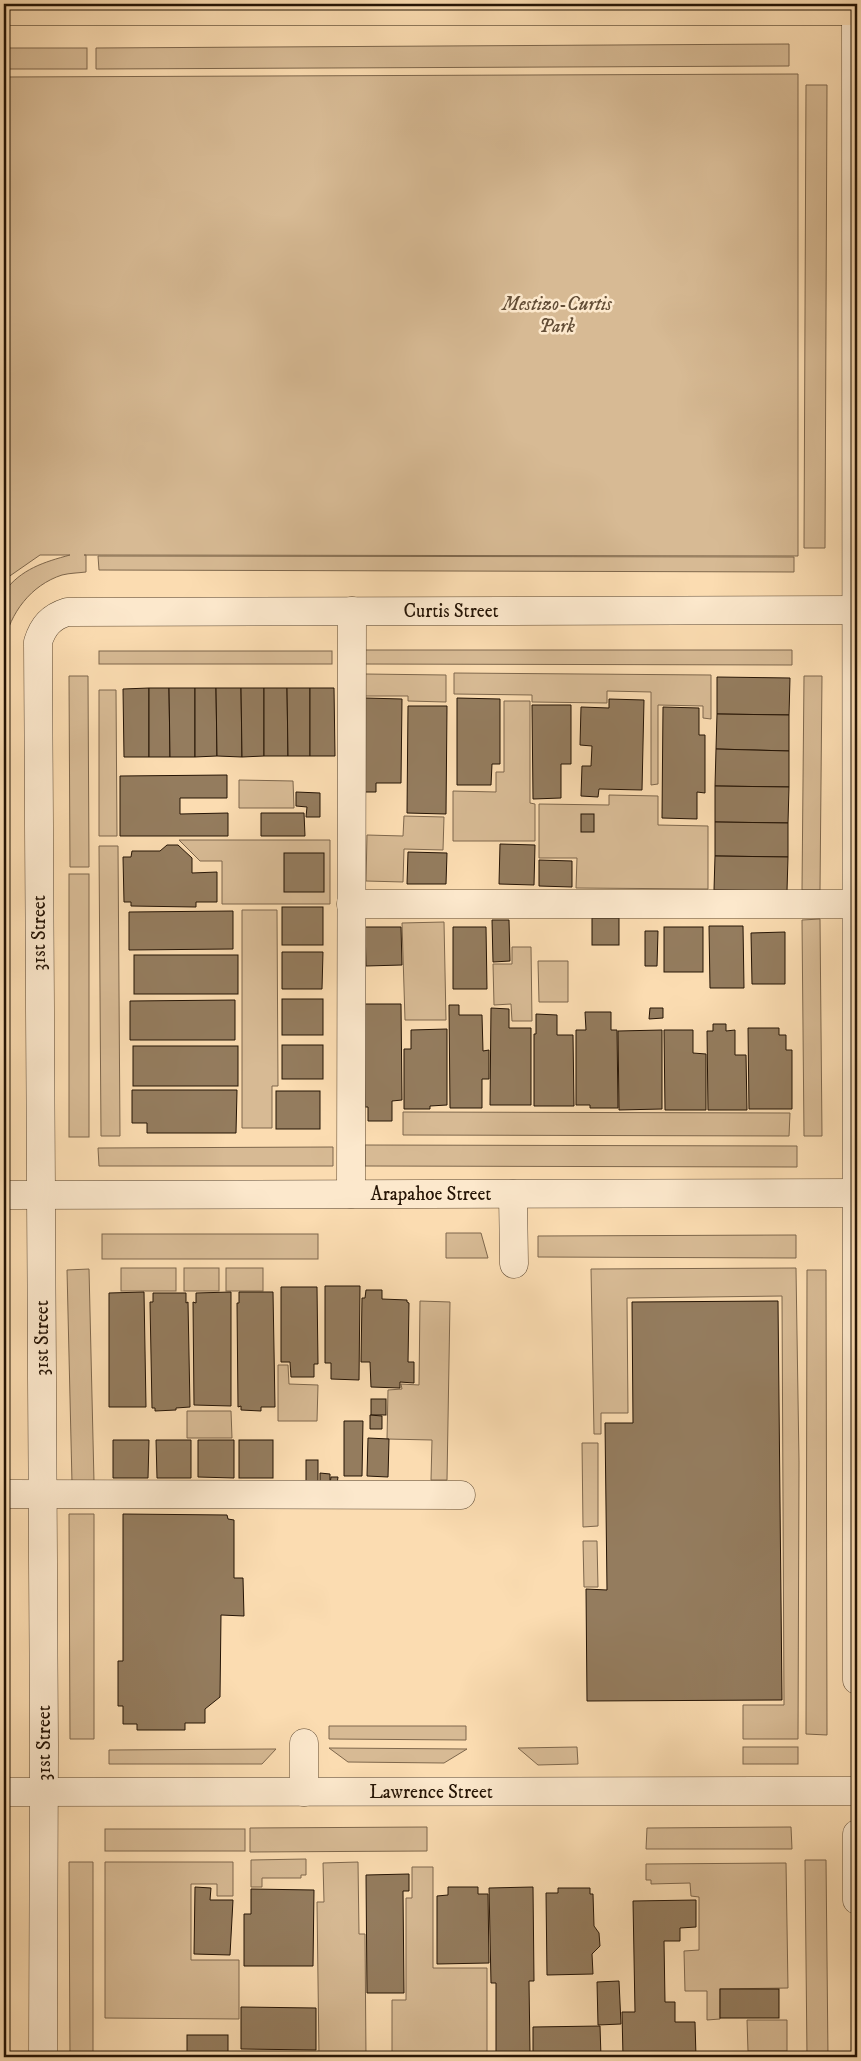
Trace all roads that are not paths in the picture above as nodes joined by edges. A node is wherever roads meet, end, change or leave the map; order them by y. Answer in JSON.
{"nodes":[{"id":1,"x":856,"y":8,"type":"edge"},
{"id":2,"x":21,"y":9,"type":"edge"},
{"id":3,"x":856,"y":305,"type":"edge"},
{"id":4,"x":856,"y":610,"type":"edge"},
{"id":5,"x":352,"y":611,"type":"junction"},
{"id":6,"x":48,"y":622,"type":"joint"},
{"id":7,"x":352,"y":904,"type":"junction"},
{"id":8,"x":857,"y":904,"type":"edge"},
{"id":9,"x":857,"y":1193,"type":"edge"},
{"id":10,"x":4,"y":1194,"type":"edge"},
{"id":11,"x":351,"y":1194,"type":"junction"},
{"id":12,"x":514,"y":1194,"type":"junction"},
{"id":13,"x":41,"y":1195,"type":"junction"},
{"id":14,"x":514,"y":1264,"type":"dead end"},
{"id":15,"x":857,"y":1492,"type":"edge"},
{"id":16,"x":4,"y":1494,"type":"edge"},
{"id":17,"x":42,"y":1494,"type":"junction"},
{"id":18,"x":460,"y":1495,"type":"dead end"},
{"id":19,"x":857,"y":1680,"type":"edge"},
{"id":20,"x":304,"y":1743,"type":"dead end"},
{"id":21,"x":857,"y":1791,"type":"edge"},
{"id":22,"x":4,"y":1792,"type":"edge"},
{"id":23,"x":44,"y":1792,"type":"junction"},
{"id":24,"x":304,"y":1792,"type":"junction"},
{"id":25,"x":857,"y":1834,"type":"edge"},
{"id":26,"x":857,"y":1900,"type":"edge"},
{"id":27,"x":43,"y":2057,"type":"edge"}],
"edges":[{"from":1,"to":2,"type":"main road"},
{"from":1,"to":3,"type":"street"},
{"from":3,"to":4,"type":"street"},
{"from":4,"to":5,"type":"street","name":"Curtis Street"},
{"from":4,"to":8,"type":"street"},
{"from":5,"to":6,"type":"street","name":"Curtis Street"},
{"from":5,"to":7,"type":"street"},
{"from":6,"to":13,"type":"street","name":"31st Street"},
{"from":7,"to":8,"type":"street"},
{"from":7,"to":11,"type":"street"},
{"from":8,"to":9,"type":"street"},
{"from":9,"to":12,"type":"street","name":"Arapahoe Street"},
{"from":9,"to":15,"type":"street"},
{"from":10,"to":13,"type":"street","name":"Arapahoe Street"},
{"from":11,"to":12,"type":"street","name":"Arapahoe Street"},
{"from":11,"to":13,"type":"street","name":"Arapahoe Street"},
{"from":12,"to":14,"type":"street"},
{"from":13,"to":17,"type":"street","name":"31st Street"},
{"from":15,"to":19,"type":"street"},
{"from":16,"to":17,"type":"street"},
{"from":17,"to":18,"type":"street"},
{"from":17,"to":23,"type":"street","name":"31st Street"},
{"from":20,"to":24,"type":"street"},
{"from":21,"to":24,"type":"street","name":"Lawrence Street"},
{"from":22,"to":23,"type":"street","name":"Lawrence Street"},
{"from":23,"to":24,"type":"street","name":"Lawrence Street"},
{"from":23,"to":27,"type":"street","name":"31st Street"},
{"from":25,"to":26,"type":"street"}]}
